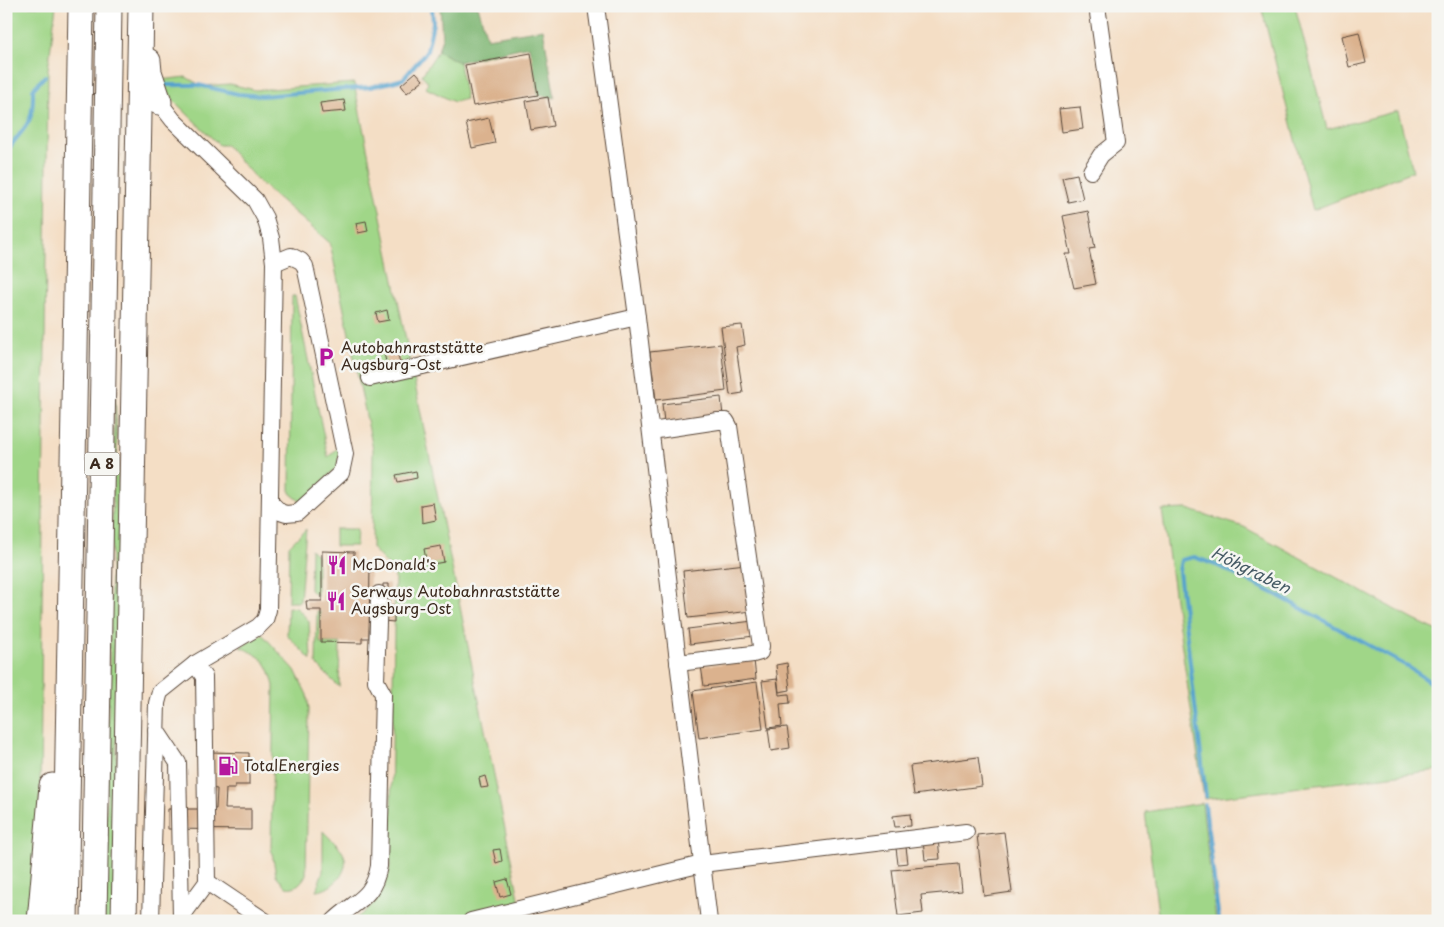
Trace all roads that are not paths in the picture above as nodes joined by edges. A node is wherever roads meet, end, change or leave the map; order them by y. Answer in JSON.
{"nodes":[{"id":1,"x":81,"y":6,"type":"edge"},
{"id":2,"x":109,"y":6,"type":"edge"},
{"id":3,"x":596,"y":6,"type":"edge"},
{"id":4,"x":1098,"y":6,"type":"edge"},
{"id":5,"x":141,"y":12,"type":"edge"},
{"id":6,"x":159,"y":102,"type":"joint"},
{"id":7,"x":1091,"y":171,"type":"dead end"},
{"id":8,"x":274,"y":263,"type":"junction"},
{"id":9,"x":637,"y":317,"type":"junction"},
{"id":10,"x":370,"y":378,"type":"dead end"},
{"id":11,"x":651,"y":430,"type":"junction"},
{"id":12,"x":270,"y":502,"type":"junction"},
{"id":13,"x":379,"y":594,"type":"dead end"},
{"id":14,"x":70,"y":639,"type":"junction"},
{"id":15,"x":678,"y":663,"type":"junction"},
{"id":16,"x":195,"y":664,"type":"junction"},
{"id":17,"x":156,"y":730,"type":"junction"},
{"id":18,"x":966,"y":832,"type":"dead end"},
{"id":19,"x":702,"y":864,"type":"junction"},
{"id":20,"x":207,"y":882,"type":"junction"},
{"id":21,"x":180,"y":918,"type":"edge"},
{"id":22,"x":40,"y":921,"type":"edge"},
{"id":23,"x":65,"y":921,"type":"edge"},
{"id":24,"x":94,"y":921,"type":"edge"},
{"id":25,"x":124,"y":921,"type":"edge"},
{"id":26,"x":151,"y":921,"type":"edge"},
{"id":27,"x":265,"y":921,"type":"edge"},
{"id":28,"x":334,"y":921,"type":"edge"},
{"id":29,"x":470,"y":921,"type":"edge"},
{"id":30,"x":709,"y":921,"type":"edge"}],
"edges":[{"from":1,"to":14,"type":"highway","number":"A 8"},
{"from":2,"to":24,"type":"highway","number":"A 8"},
{"from":3,"to":9,"type":"street"},
{"from":4,"to":7,"type":"street"},
{"from":5,"to":6,"type":"highway"},
{"from":5,"to":25,"type":"highway"},
{"from":6,"to":8,"type":"street"},
{"from":8,"to":12,"type":"street"},
{"from":8,"to":12,"type":"street"},
{"from":9,"to":10,"type":"street"},
{"from":9,"to":11,"type":"street"},
{"from":11,"to":15,"type":"street"},
{"from":11,"to":15,"type":"street"},
{"from":12,"to":16,"type":"street"},
{"from":13,"to":28,"type":"street"},
{"from":14,"to":22,"type":"highway"},
{"from":14,"to":23,"type":"highway","number":"A 8"},
{"from":15,"to":19,"type":"street"},
{"from":16,"to":17,"type":"street"},
{"from":16,"to":20,"type":"street"},
{"from":17,"to":21,"type":"street"},
{"from":17,"to":26,"type":"street"},
{"from":18,"to":19,"type":"street"},
{"from":19,"to":29,"type":"street"},
{"from":19,"to":30,"type":"street"},
{"from":20,"to":21,"type":"street"},
{"from":20,"to":27,"type":"street"}]}
